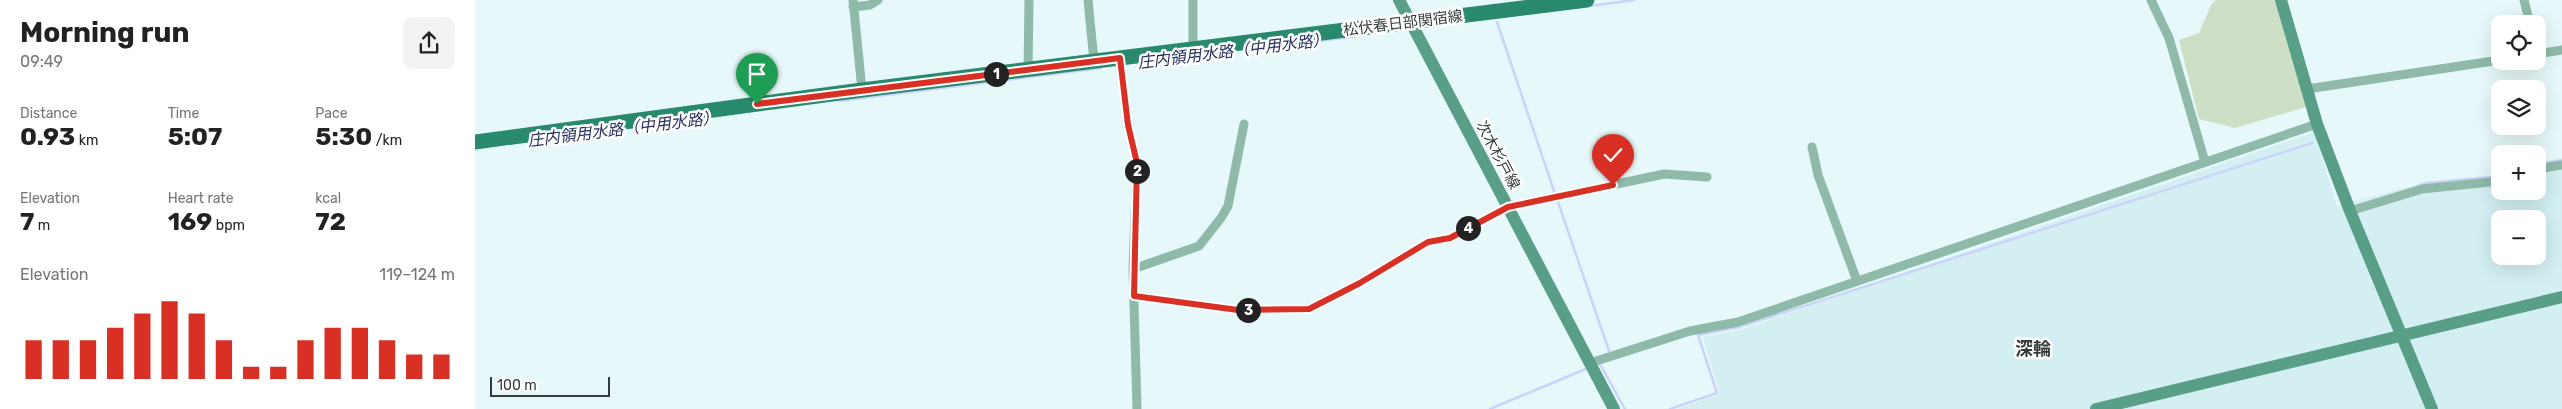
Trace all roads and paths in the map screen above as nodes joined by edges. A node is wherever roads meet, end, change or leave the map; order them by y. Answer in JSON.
{"nodes":[{"id":1,"x":878,"y":0,"type":"edge"},
{"id":2,"x":1029,"y":0,"type":"edge"},
{"id":3,"x":1088,"y":0,"type":"edge"},
{"id":4,"x":1193,"y":0,"type":"edge"},
{"id":5,"x":1399,"y":0,"type":"edge"},
{"id":6,"x":1587,"y":0,"type":"edge"},
{"id":7,"x":2151,"y":0,"type":"edge"},
{"id":8,"x":2281,"y":0,"type":"edge"},
{"id":9,"x":2524,"y":0,"type":"edge"},
{"id":10,"x":853,"y":3,"type":"edge"},
{"id":11,"x":2528,"y":15,"type":"edge"},
{"id":12,"x":1409,"y":23,"type":"junction"},
{"id":13,"x":1193,"y":49,"type":"junction"},
{"id":14,"x":2562,"y":50,"type":"edge"},
{"id":15,"x":2546,"y":52,"type":"edge"},
{"id":16,"x":1120,"y":58,"type":"junction"},
{"id":17,"x":1093,"y":61,"type":"junction"},
{"id":18,"x":2491,"y":61,"type":"edge"},
{"id":19,"x":1028,"y":70,"type":"junction"},
{"id":20,"x":2307,"y":89,"type":"junction"},
{"id":21,"x":862,"y":90,"type":"junction"},
{"id":22,"x":1244,"y":124,"type":"dead end"},
{"id":23,"x":2317,"y":124,"type":"junction"},
{"id":24,"x":475,"y":142,"type":"edge"},
{"id":25,"x":1812,"y":147,"type":"dead end"},
{"id":26,"x":2205,"y":162,"type":"junction"},
{"id":27,"x":2562,"y":165,"type":"edge"},
{"id":28,"x":2546,"y":168,"type":"edge"},
{"id":29,"x":1707,"y":178,"type":"dead end"},
{"id":30,"x":2491,"y":182,"type":"edge"},
{"id":31,"x":1508,"y":207,"type":"junction"},
{"id":32,"x":2350,"y":211,"type":"junction"},
{"id":33,"x":1133,"y":269,"type":"junction"},
{"id":34,"x":1857,"y":281,"type":"junction"},
{"id":35,"x":1134,"y":296,"type":"junction"},
{"id":36,"x":2562,"y":297,"type":"edge"},
{"id":37,"x":2401,"y":335,"type":"junction"},
{"id":38,"x":1590,"y":363,"type":"junction"},
{"id":39,"x":1137,"y":409,"type":"edge"},
{"id":40,"x":1614,"y":409,"type":"edge"},
{"id":41,"x":2097,"y":409,"type":"edge"},
{"id":42,"x":2432,"y":409,"type":"edge"}],
"edges":[{"from":1,"to":10,"type":"street"},
{"from":2,"to":19,"type":"street"},
{"from":3,"to":17,"type":"street"},
{"from":4,"to":13,"type":"street"},
{"from":5,"to":12,"type":"street","name":"次木杉戸線"},
{"from":6,"to":12,"type":"main road","name":"松伏春日部関宿線"},
{"from":7,"to":26,"type":"street"},
{"from":8,"to":20,"type":"street"},
{"from":9,"to":11,"type":"street"},
{"from":10,"to":21,"type":"street"},
{"from":12,"to":13,"type":"main road","name":"松伏春日部関宿線"},
{"from":12,"to":31,"type":"street","name":"次木杉戸線"},
{"from":13,"to":16,"type":"main road","name":"松伏春日部関宿線"},
{"from":14,"to":15,"type":"street"},
{"from":16,"to":17,"type":"main road","name":"松伏春日部関宿線"},
{"from":16,"to":33,"type":"street"},
{"from":17,"to":19,"type":"main road","name":"松伏春日部関宿線"},
{"from":18,"to":20,"type":"street"},
{"from":19,"to":21,"type":"main road","name":"松伏春日部関宿線"},
{"from":20,"to":23,"type":"street"},
{"from":21,"to":24,"type":"main road","name":"松伏春日部関宿線"},
{"from":22,"to":33,"type":"street"},
{"from":23,"to":26,"type":"street"},
{"from":23,"to":32,"type":"street"},
{"from":25,"to":34,"type":"street"},
{"from":26,"to":34,"type":"street"},
{"from":27,"to":28,"type":"street"},
{"from":29,"to":31,"type":"street"},
{"from":30,"to":32,"type":"street"},
{"from":31,"to":35,"type":"street"},
{"from":31,"to":38,"type":"street","name":"次木杉戸線"},
{"from":32,"to":37,"type":"street"},
{"from":33,"to":35,"type":"street"},
{"from":34,"to":38,"type":"street"},
{"from":35,"to":39,"type":"street"},
{"from":36,"to":37,"type":"street"},
{"from":37,"to":41,"type":"street"},
{"from":37,"to":42,"type":"street"},
{"from":38,"to":40,"type":"street","name":"次木杉戸線"}]}
